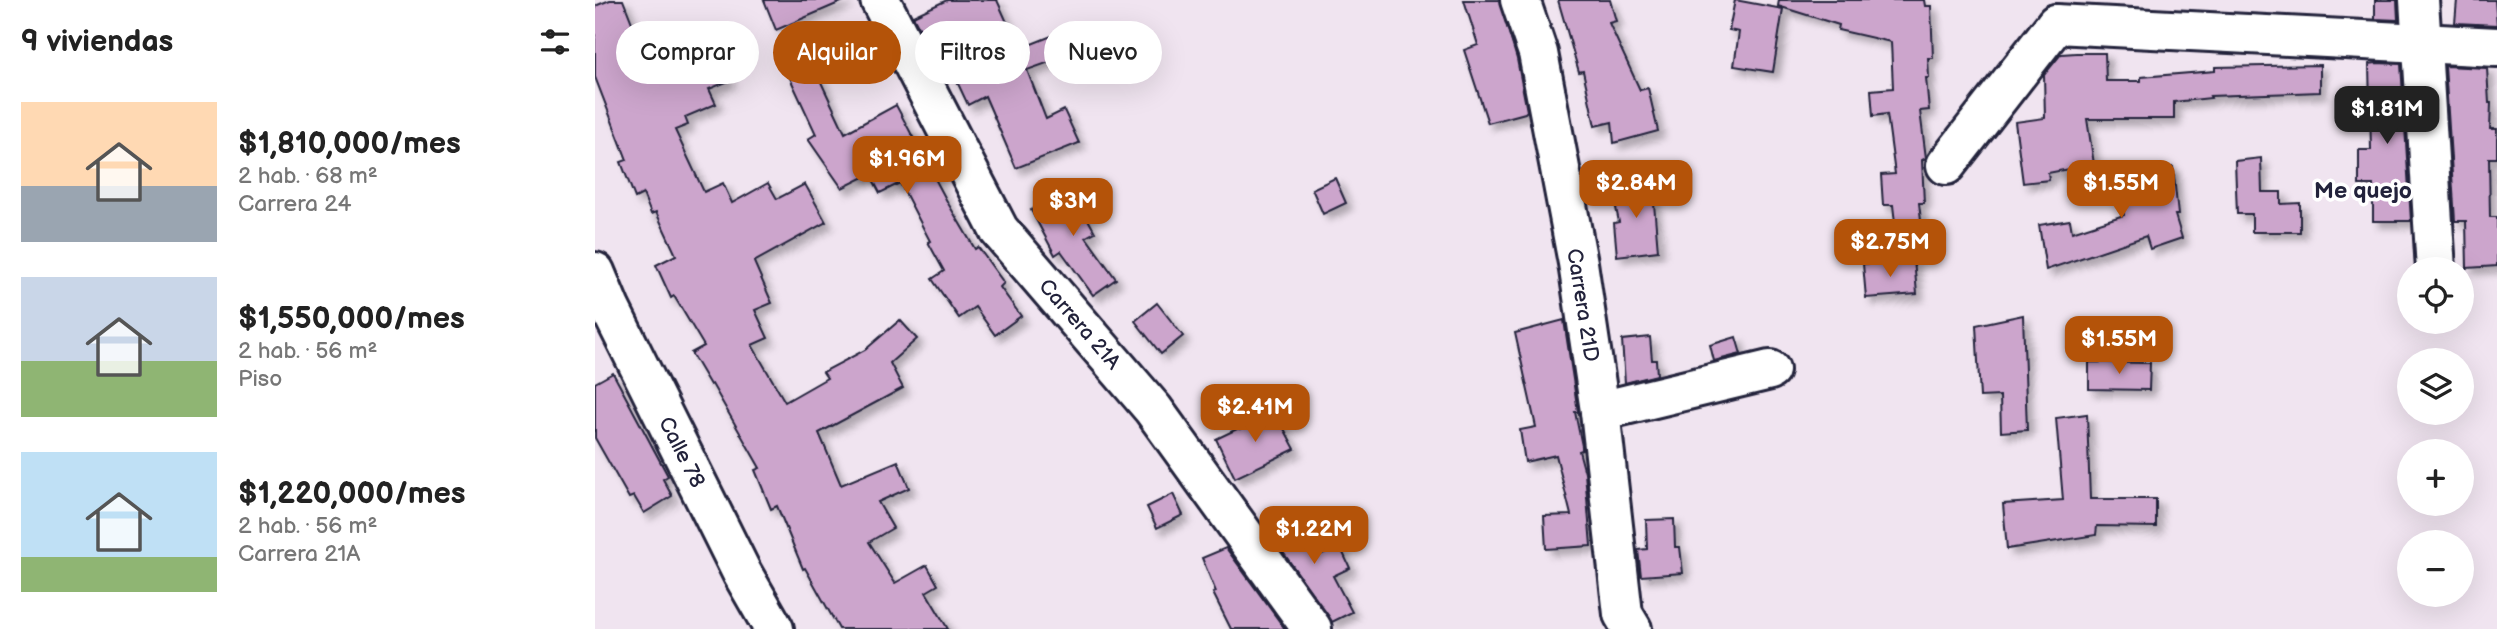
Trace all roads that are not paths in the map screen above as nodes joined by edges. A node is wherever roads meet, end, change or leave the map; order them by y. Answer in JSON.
{"nodes":[{"id":1,"x":880,"y":0,"type":"edge"},
{"id":2,"x":1520,"y":0,"type":"edge"},
{"id":3,"x":2419,"y":0,"type":"edge"},
{"id":4,"x":2056,"y":12,"type":"edge"},
{"id":5,"x":2420,"y":41,"type":"junction"},
{"id":6,"x":2497,"y":47,"type":"edge"},
{"id":7,"x":1946,"y":166,"type":"dead end"},
{"id":8,"x":2435,"y":257,"type":"edge"},
{"id":9,"x":595,"y":272,"type":"edge"},
{"id":10,"x":1770,"y":370,"type":"dead end"},
{"id":11,"x":1600,"y":411,"type":"junction"},
{"id":12,"x":1628,"y":622,"type":"edge"},
{"id":13,"x":774,"y":629,"type":"edge"},
{"id":14,"x":1312,"y":629,"type":"edge"}],
"edges":[{"from":1,"to":14,"type":"street","name":"Carrera 21A"},
{"from":2,"to":11,"type":"street","name":"Carrera 21D"},
{"from":3,"to":5,"type":"street"},
{"from":4,"to":5,"type":"street"},
{"from":4,"to":7,"type":"street"},
{"from":5,"to":6,"type":"street"},
{"from":5,"to":8,"type":"street"},
{"from":9,"to":13,"type":"street","name":"Calle 78"},
{"from":10,"to":11,"type":"street"},
{"from":11,"to":12,"type":"street","name":"Carrera 21D"}]}
